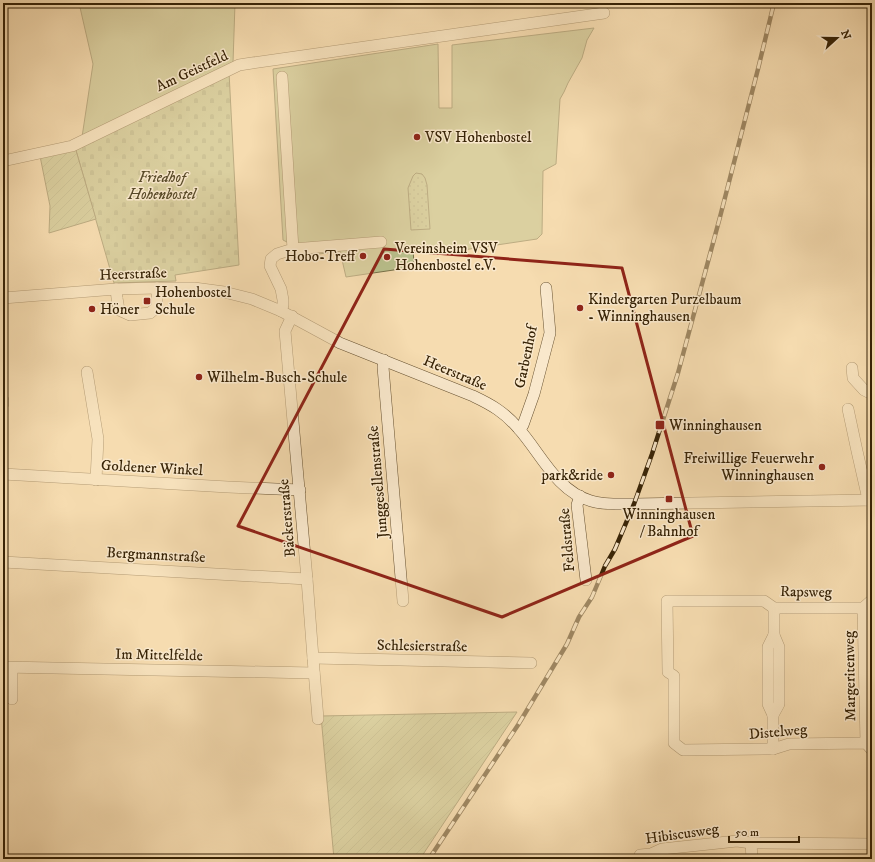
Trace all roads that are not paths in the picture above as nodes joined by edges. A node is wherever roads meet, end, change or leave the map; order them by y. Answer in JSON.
{"nodes":[{"id":1,"x":604,"y":13,"type":"dead end"},
{"id":2,"x":282,"y":77,"type":"dead end"},
{"id":3,"x":3,"y":161,"type":"edge"},
{"id":4,"x":381,"y":242,"type":"dead end"},
{"id":5,"x":293,"y":249,"type":"junction"},
{"id":6,"x":156,"y":288,"type":"junction"},
{"id":7,"x":546,"y":288,"type":"dead end"},
{"id":8,"x":116,"y":289,"type":"junction"},
{"id":9,"x":3,"y":298,"type":"edge"},
{"id":10,"x":281,"y":311,"type":"junction"},
{"id":11,"x":292,"y":316,"type":"junction"},
{"id":12,"x":384,"y":360,"type":"junction"},
{"id":13,"x":852,"y":368,"type":"dead end"},
{"id":14,"x":87,"y":372,"type":"dead end"},
{"id":15,"x":872,"y":394,"type":"edge"},
{"id":16,"x":3,"y":400,"type":"edge"},
{"id":17,"x":3,"y":404,"type":"edge"},
{"id":18,"x":848,"y":409,"type":"dead end"},
{"id":19,"x":519,"y":428,"type":"junction"},
{"id":20,"x":3,"y":474,"type":"edge"},
{"id":21,"x":96,"y":480,"type":"junction"},
{"id":22,"x":300,"y":490,"type":"junction"},
{"id":23,"x":580,"y":496,"type":"junction"},
{"id":24,"x":870,"y":500,"type":"edge"},
{"id":25,"x":3,"y":562,"type":"edge"},
{"id":26,"x":307,"y":579,"type":"junction"},
{"id":27,"x":586,"y":580,"type":"dead end"},
{"id":28,"x":404,"y":601,"type":"dead end"},
{"id":29,"x":868,"y":605,"type":"edge"},
{"id":30,"x":774,"y":608,"type":"junction"},
{"id":31,"x":312,"y":658,"type":"junction"},
{"id":32,"x":531,"y":663,"type":"dead end"},
{"id":33,"x":7,"y":667,"type":"edge"},
{"id":34,"x":314,"y":673,"type":"junction"},
{"id":35,"x":12,"y":700,"type":"dead end"},
{"id":36,"x":318,"y":719,"type":"dead end"},
{"id":37,"x":869,"y":746,"type":"edge"},
{"id":38,"x":773,"y":749,"type":"junction"},
{"id":39,"x":683,"y":750,"type":"joint"},
{"id":40,"x":750,"y":843,"type":"junction"},
{"id":41,"x":872,"y":844,"type":"edge"},
{"id":42,"x":662,"y":854,"type":"edge"},
{"id":43,"x":640,"y":855,"type":"dead end"},
{"id":44,"x":752,"y":859,"type":"edge"}],
"edges":[{"from":1,"to":3,"type":"street","name":"Am Geistfeld"},
{"from":2,"to":5,"type":"street"},
{"from":4,"to":5,"type":"street"},
{"from":5,"to":10,"type":"street"},
{"from":6,"to":8,"type":"street","name":"Heerstraße"},
{"from":6,"to":8,"type":"street"},
{"from":6,"to":10,"type":"street","name":"Heerstraße"},
{"from":7,"to":19,"type":"street","name":"Garbenhof"},
{"from":8,"to":9,"type":"street","name":"Heerstraße"},
{"from":10,"to":11,"type":"street","name":"Heerstraße"},
{"from":11,"to":12,"type":"street","name":"Heerstraße"},
{"from":11,"to":22,"type":"street","name":"Bäckerstraße"},
{"from":12,"to":19,"type":"street","name":"Heerstraße"},
{"from":12,"to":28,"type":"street","name":"Junggesellenstraße"},
{"from":13,"to":15,"type":"street"},
{"from":14,"to":21,"type":"street"},
{"from":16,"to":17,"type":"street"},
{"from":18,"to":24,"type":"street"},
{"from":19,"to":23,"type":"street","name":"Heerstraße"},
{"from":20,"to":21,"type":"street","name":"Goldener Winkel"},
{"from":21,"to":22,"type":"street","name":"Goldener Winkel"},
{"from":22,"to":26,"type":"street","name":"Bäckerstraße"},
{"from":23,"to":24,"type":"street","name":"Heerstraße"},
{"from":23,"to":27,"type":"street","name":"Feldstraße"},
{"from":25,"to":26,"type":"street","name":"Bergmannstraße"},
{"from":26,"to":31,"type":"street","name":"Bäckerstraße"},
{"from":29,"to":30,"type":"street","name":"Rapsweg"},
{"from":29,"to":37,"type":"street","name":"Margeritenweg"},
{"from":30,"to":38,"type":"street"},
{"from":30,"to":39,"type":"street","name":"Rapsweg"},
{"from":31,"to":32,"type":"street","name":"Schlesierstraße"},
{"from":31,"to":34,"type":"street","name":"Bäckerstraße"},
{"from":33,"to":34,"type":"street","name":"Im Mittelfelde"},
{"from":33,"to":35,"type":"street"},
{"from":34,"to":36,"type":"street","name":"Bäckerstraße"},
{"from":37,"to":38,"type":"street","name":"Distelweg"},
{"from":38,"to":39,"type":"street","name":"Distelweg"},
{"from":40,"to":41,"type":"street","name":"Hibiscusweg"},
{"from":40,"to":42,"type":"street","name":"Hibiscusweg"},
{"from":40,"to":44,"type":"street"},
{"from":42,"to":43,"type":"street","name":"Hibiscusweg"}]}
